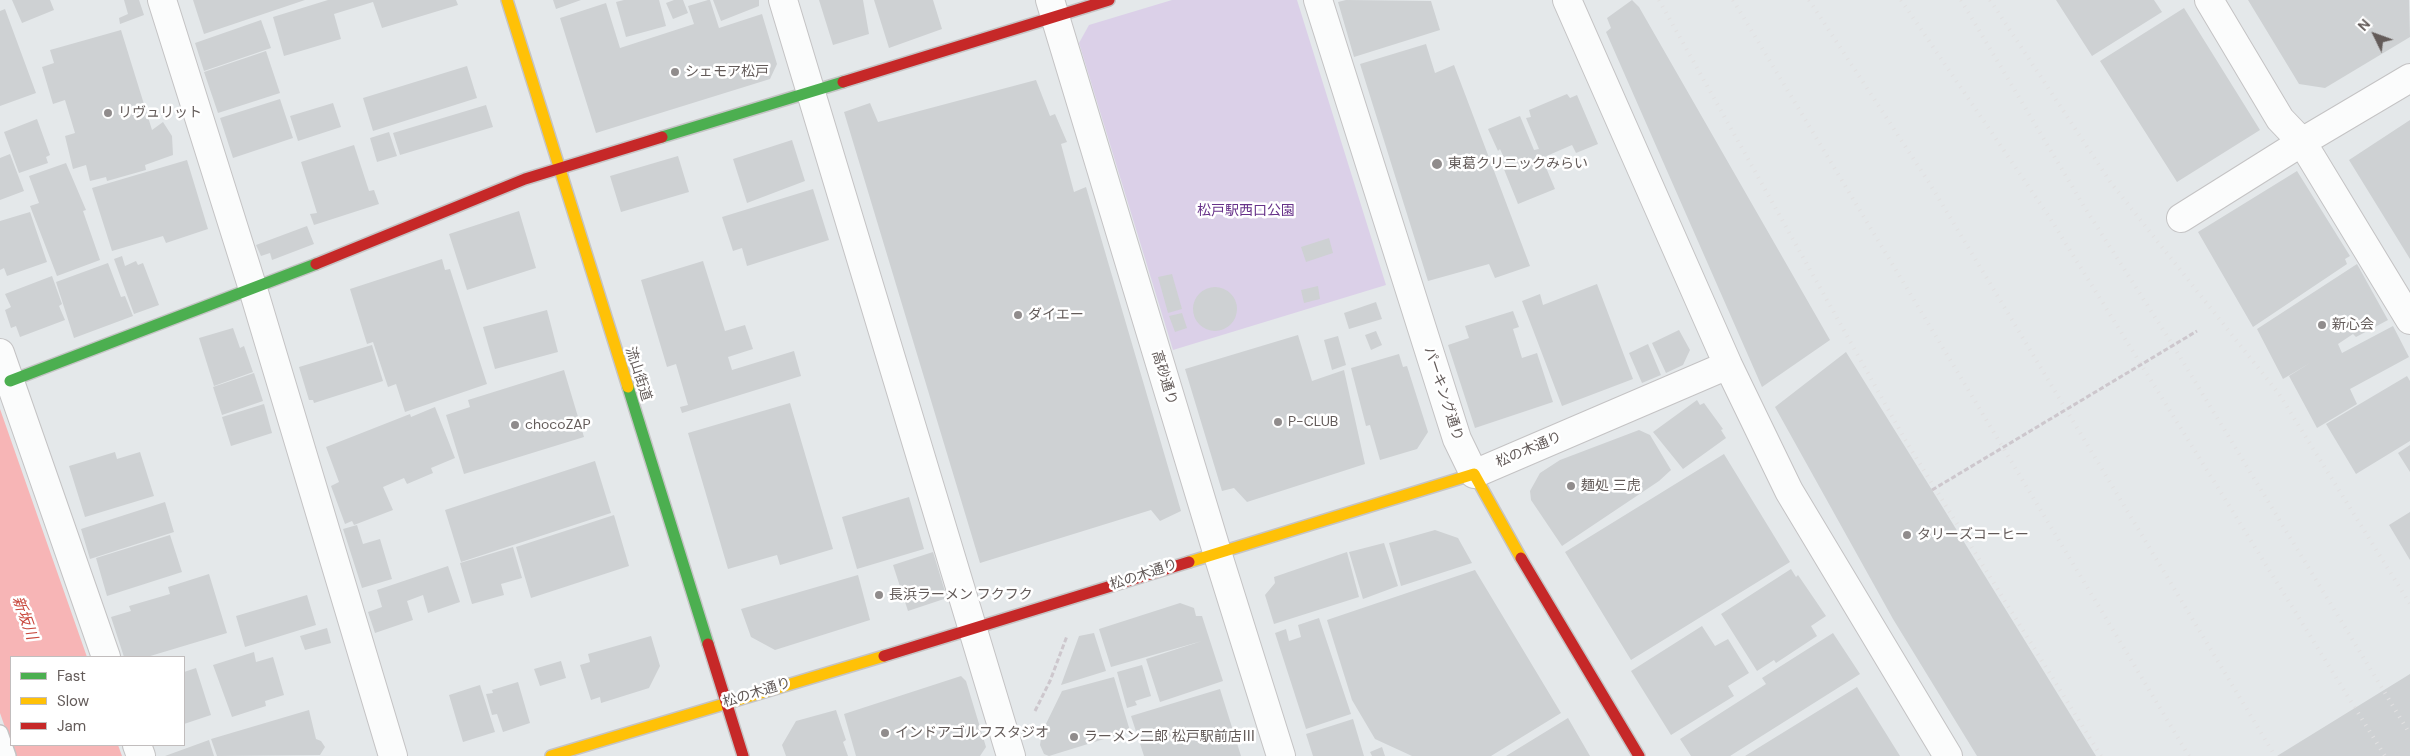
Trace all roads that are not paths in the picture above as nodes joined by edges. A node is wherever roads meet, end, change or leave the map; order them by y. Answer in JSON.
{"nodes":[{"id":1,"x":162,"y":0,"type":"edge"},
{"id":2,"x":507,"y":0,"type":"edge"},
{"id":3,"x":783,"y":0,"type":"edge"},
{"id":4,"x":1109,"y":0,"type":"edge"},
{"id":5,"x":1318,"y":0,"type":"edge"},
{"id":6,"x":1567,"y":0,"type":"edge"},
{"id":7,"x":2209,"y":0,"type":"edge"},
{"id":8,"x":1052,"y":8,"type":"edge"},
{"id":9,"x":2410,"y":78,"type":"edge"},
{"id":10,"x":811,"y":92,"type":"junction"},
{"id":11,"x":2302,"y":142,"type":"junction"},
{"id":12,"x":558,"y":169,"type":"junction"},
{"id":13,"x":2181,"y":218,"type":"dead end"},
{"id":14,"x":253,"y":289,"type":"junction"},
{"id":15,"x":2410,"y":320,"type":"edge"},
{"id":16,"x":0,"y":353,"type":"edge"},
{"id":17,"x":1728,"y":366,"type":"junction"},
{"id":18,"x":10,"y":381,"type":"junction"},
{"id":19,"x":1474,"y":474,"type":"junction"},
{"id":20,"x":1217,"y":552,"type":"junction"},
{"id":21,"x":973,"y":629,"type":"junction"},
{"id":22,"x":106,"y":656,"type":"edge"},
{"id":23,"x":726,"y":703,"type":"junction"},
{"id":24,"x":0,"y":733,"type":"edge"},
{"id":25,"x":8,"y":756,"type":"edge"},
{"id":26,"x":393,"y":756,"type":"edge"},
{"id":27,"x":551,"y":756,"type":"edge"},
{"id":28,"x":743,"y":756,"type":"edge"},
{"id":29,"x":1011,"y":756,"type":"edge"},
{"id":30,"x":1281,"y":756,"type":"edge"},
{"id":31,"x":1639,"y":756,"type":"edge"},
{"id":32,"x":1948,"y":756,"type":"edge"}],
"edges":[{"from":1,"to":14,"type":"street"},
{"from":2,"to":12,"type":"street","name":"流山街道"},
{"from":3,"to":10,"type":"street"},
{"from":4,"to":8,"type":"street"},
{"from":5,"to":19,"type":"street","name":"パーキング通り"},
{"from":6,"to":17,"type":"street"},
{"from":7,"to":11,"type":"street"},
{"from":8,"to":10,"type":"street"},
{"from":8,"to":20,"type":"street","name":"高砂通り"},
{"from":9,"to":11,"type":"street"},
{"from":10,"to":12,"type":"street"},
{"from":10,"to":21,"type":"street"},
{"from":11,"to":13,"type":"street"},
{"from":11,"to":15,"type":"street"},
{"from":12,"to":14,"type":"street"},
{"from":12,"to":23,"type":"street","name":"流山街道"},
{"from":14,"to":18,"type":"street"},
{"from":14,"to":26,"type":"street"},
{"from":16,"to":18,"type":"street"},
{"from":17,"to":19,"type":"street","name":"松の木通り"},
{"from":17,"to":32,"type":"street"},
{"from":18,"to":22,"type":"street"},
{"from":19,"to":20,"type":"street","name":"松の木通り"},
{"from":19,"to":31,"type":"street","name":"パーキング通り"},
{"from":20,"to":21,"type":"street","name":"松の木通り"},
{"from":20,"to":30,"type":"street","name":"高砂通り"},
{"from":21,"to":23,"type":"street","name":"松の木通り"},
{"from":21,"to":29,"type":"street"},
{"from":23,"to":27,"type":"street","name":"松の木通り"},
{"from":23,"to":28,"type":"street","name":"流山街道"},
{"from":24,"to":25,"type":"lane"}]}
